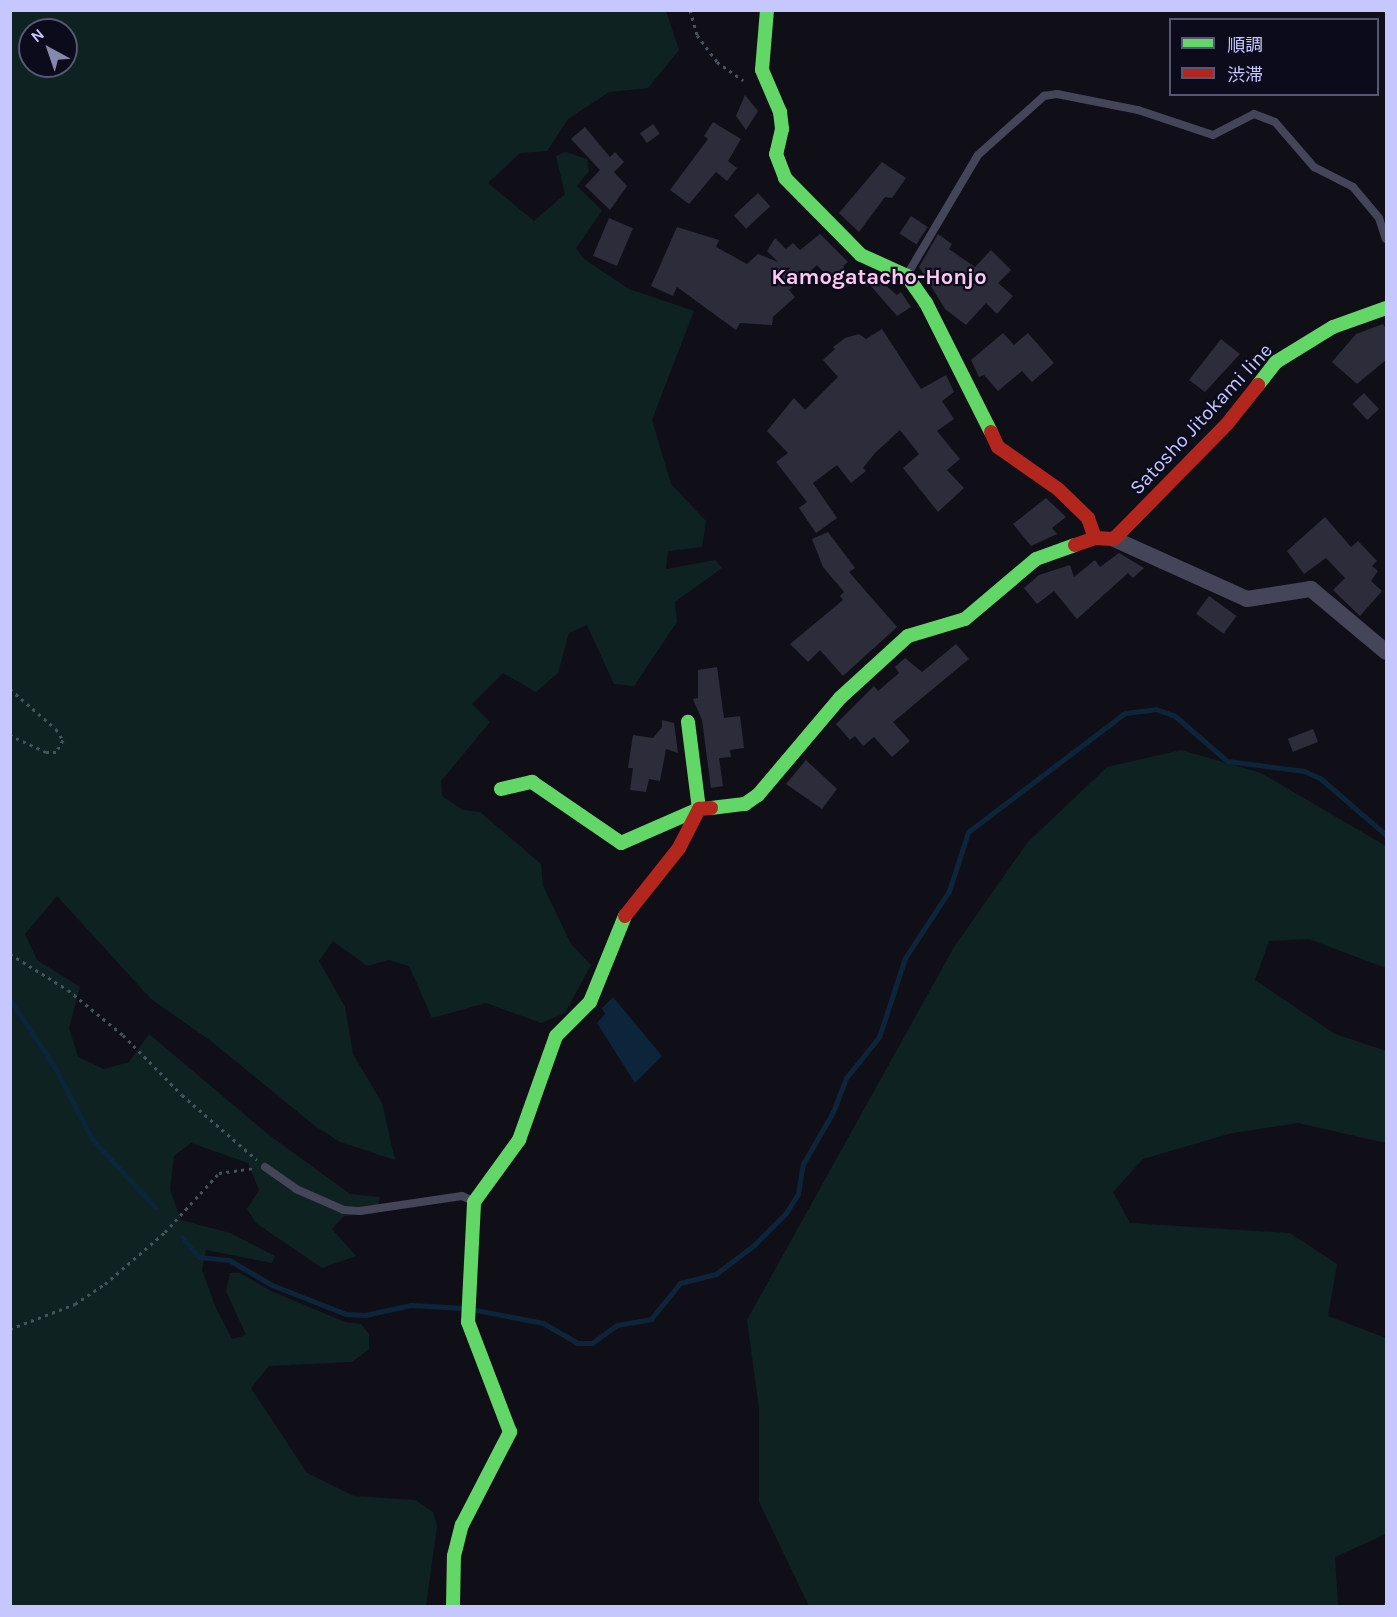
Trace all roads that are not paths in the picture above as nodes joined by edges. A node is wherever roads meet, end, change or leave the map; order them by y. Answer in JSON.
{"nodes":[{"id":1,"x":767,"y":10,"type":"edge"},
{"id":2,"x":1386,"y":239,"type":"edge"},
{"id":3,"x":907,"y":276,"type":"junction"},
{"id":4,"x":1386,"y":308,"type":"edge"},
{"id":5,"x":1095,"y":538,"type":"junction"},
{"id":6,"x":1114,"y":539,"type":"junction"},
{"id":7,"x":1386,"y":652,"type":"edge"},
{"id":8,"x":688,"y":722,"type":"dead end"},
{"id":9,"x":501,"y":789,"type":"dead end"},
{"id":10,"x":699,"y":809,"type":"junction"},
{"id":11,"x":265,"y":1167,"type":"road end"},
{"id":12,"x":474,"y":1202,"type":"junction"},
{"id":13,"x":453,"y":1606,"type":"edge"}],
"edges":[{"from":1,"to":3,"type":"main road"},
{"from":2,"to":3,"type":"lane"},
{"from":3,"to":5,"type":"main road"},
{"from":4,"to":6,"type":"main road","name":"Satosho Jitokami line"},
{"from":5,"to":6,"type":"main road"},
{"from":5,"to":10,"type":"main road"},
{"from":6,"to":7,"type":"street"},
{"from":8,"to":10,"type":"main road"},
{"from":9,"to":10,"type":"main road"},
{"from":10,"to":12,"type":"main road"},
{"from":11,"to":12,"type":"lane"},
{"from":12,"to":13,"type":"main road"}]}
